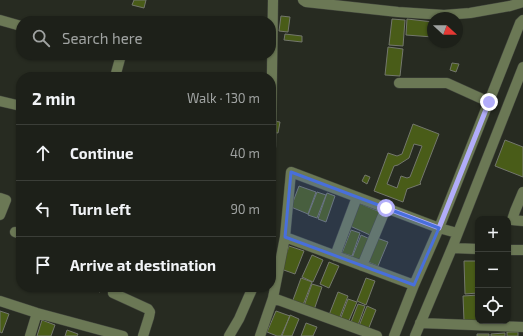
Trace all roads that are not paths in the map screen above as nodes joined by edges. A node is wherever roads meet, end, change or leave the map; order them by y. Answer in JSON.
{"nodes":[{"id":1,"x":273,"y":0,"type":"edge"},
{"id":2,"x":303,"y":0,"type":"edge"},
{"id":3,"x":523,"y":2,"type":"edge"},
{"id":4,"x":273,"y":16,"type":"edge"},
{"id":5,"x":0,"y":20,"type":"edge"},
{"id":6,"x":523,"y":20,"type":"edge"},
{"id":7,"x":16,"y":25,"type":"edge"},
{"id":8,"x":120,"y":60,"type":"edge"},
{"id":9,"x":272,"y":60,"type":"edge"},
{"id":10,"x":523,"y":68,"type":"edge"},
{"id":11,"x":116,"y":72,"type":"edge"},
{"id":12,"x":272,"y":72,"type":"edge"},
{"id":13,"x":398,"y":83,"type":"dead end"},
{"id":14,"x":0,"y":101,"type":"edge"},
{"id":15,"x":489,"y":102,"type":"junction"},
{"id":16,"x":16,"y":105,"type":"edge"},
{"id":17,"x":523,"y":192,"type":"edge"},
{"id":18,"x":358,"y":197,"type":"junction"},
{"id":19,"x":0,"y":198,"type":"edge"},
{"id":20,"x":386,"y":208,"type":"junction"},
{"id":21,"x":0,"y":215,"type":"edge"},
{"id":22,"x":523,"y":221,"type":"edge"},
{"id":23,"x":439,"y":228,"type":"junction"},
{"id":24,"x":457,"y":233,"type":"junction"},
{"id":25,"x":285,"y":237,"type":"junction"},
{"id":26,"x":452,"y":248,"type":"junction"},
{"id":27,"x":475,"y":249,"type":"edge"},
{"id":28,"x":511,"y":250,"type":"edge"},
{"id":29,"x":523,"y":250,"type":"edge"},
{"id":30,"x":335,"y":256,"type":"junction"},
{"id":31,"x":362,"y":266,"type":"junction"},
{"id":32,"x":276,"y":283,"type":"edge"},
{"id":33,"x":414,"y":285,"type":"junction"},
{"id":34,"x":251,"y":292,"type":"edge"},
{"id":35,"x":274,"y":292,"type":"edge"},
{"id":36,"x":113,"y":293,"type":"dead end"},
{"id":37,"x":273,"y":298,"type":"junction"},
{"id":38,"x":0,"y":301,"type":"edge"},
{"id":39,"x":37,"y":313,"type":"junction"},
{"id":40,"x":420,"y":323,"type":"junction"},
{"id":41,"x":523,"y":327,"type":"edge"},
{"id":42,"x":30,"y":336,"type":"edge"},
{"id":43,"x":122,"y":336,"type":"edge"},
{"id":44,"x":142,"y":336,"type":"edge"},
{"id":45,"x":229,"y":336,"type":"edge"},
{"id":46,"x":260,"y":336,"type":"edge"},
{"id":47,"x":377,"y":336,"type":"edge"},
{"id":48,"x":394,"y":336,"type":"edge"},
{"id":49,"x":415,"y":336,"type":"edge"}],
"edges":[{"from":1,"to":4,"type":"street"},
{"from":2,"to":3,"type":"street"},
{"from":5,"to":7,"type":"street"},
{"from":6,"to":15,"type":"street"},
{"from":8,"to":11,"type":"street"},
{"from":9,"to":12,"type":"street"},
{"from":10,"to":24,"type":"street"},
{"from":13,"to":15,"type":"street"},
{"from":14,"to":16,"type":"street"},
{"from":15,"to":23,"type":"street"},
{"from":17,"to":22,"type":"street"},
{"from":18,"to":20,"type":"street"},
{"from":18,"to":25,"type":"street"},
{"from":18,"to":30,"type":"street"},
{"from":19,"to":21,"type":"street"},
{"from":20,"to":23,"type":"street"},
{"from":20,"to":31,"type":"street"},
{"from":23,"to":24,"type":"street"},
{"from":23,"to":33,"type":"street"},
{"from":24,"to":26,"type":"street"},
{"from":25,"to":30,"type":"street"},
{"from":25,"to":32,"type":"street"},
{"from":26,"to":27,"type":"street"},
{"from":26,"to":40,"type":"street"},
{"from":28,"to":29,"type":"street"},
{"from":30,"to":31,"type":"street"},
{"from":31,"to":33,"type":"street"},
{"from":33,"to":48,"type":"street"},
{"from":34,"to":45,"type":"street"},
{"from":35,"to":37,"type":"street"},
{"from":36,"to":44,"type":"street"},
{"from":37,"to":46,"type":"street"},
{"from":37,"to":47,"type":"street"},
{"from":38,"to":39,"type":"street"},
{"from":39,"to":42,"type":"street"},
{"from":39,"to":43,"type":"street"},
{"from":40,"to":41,"type":"street"},
{"from":40,"to":49,"type":"street"}]}
